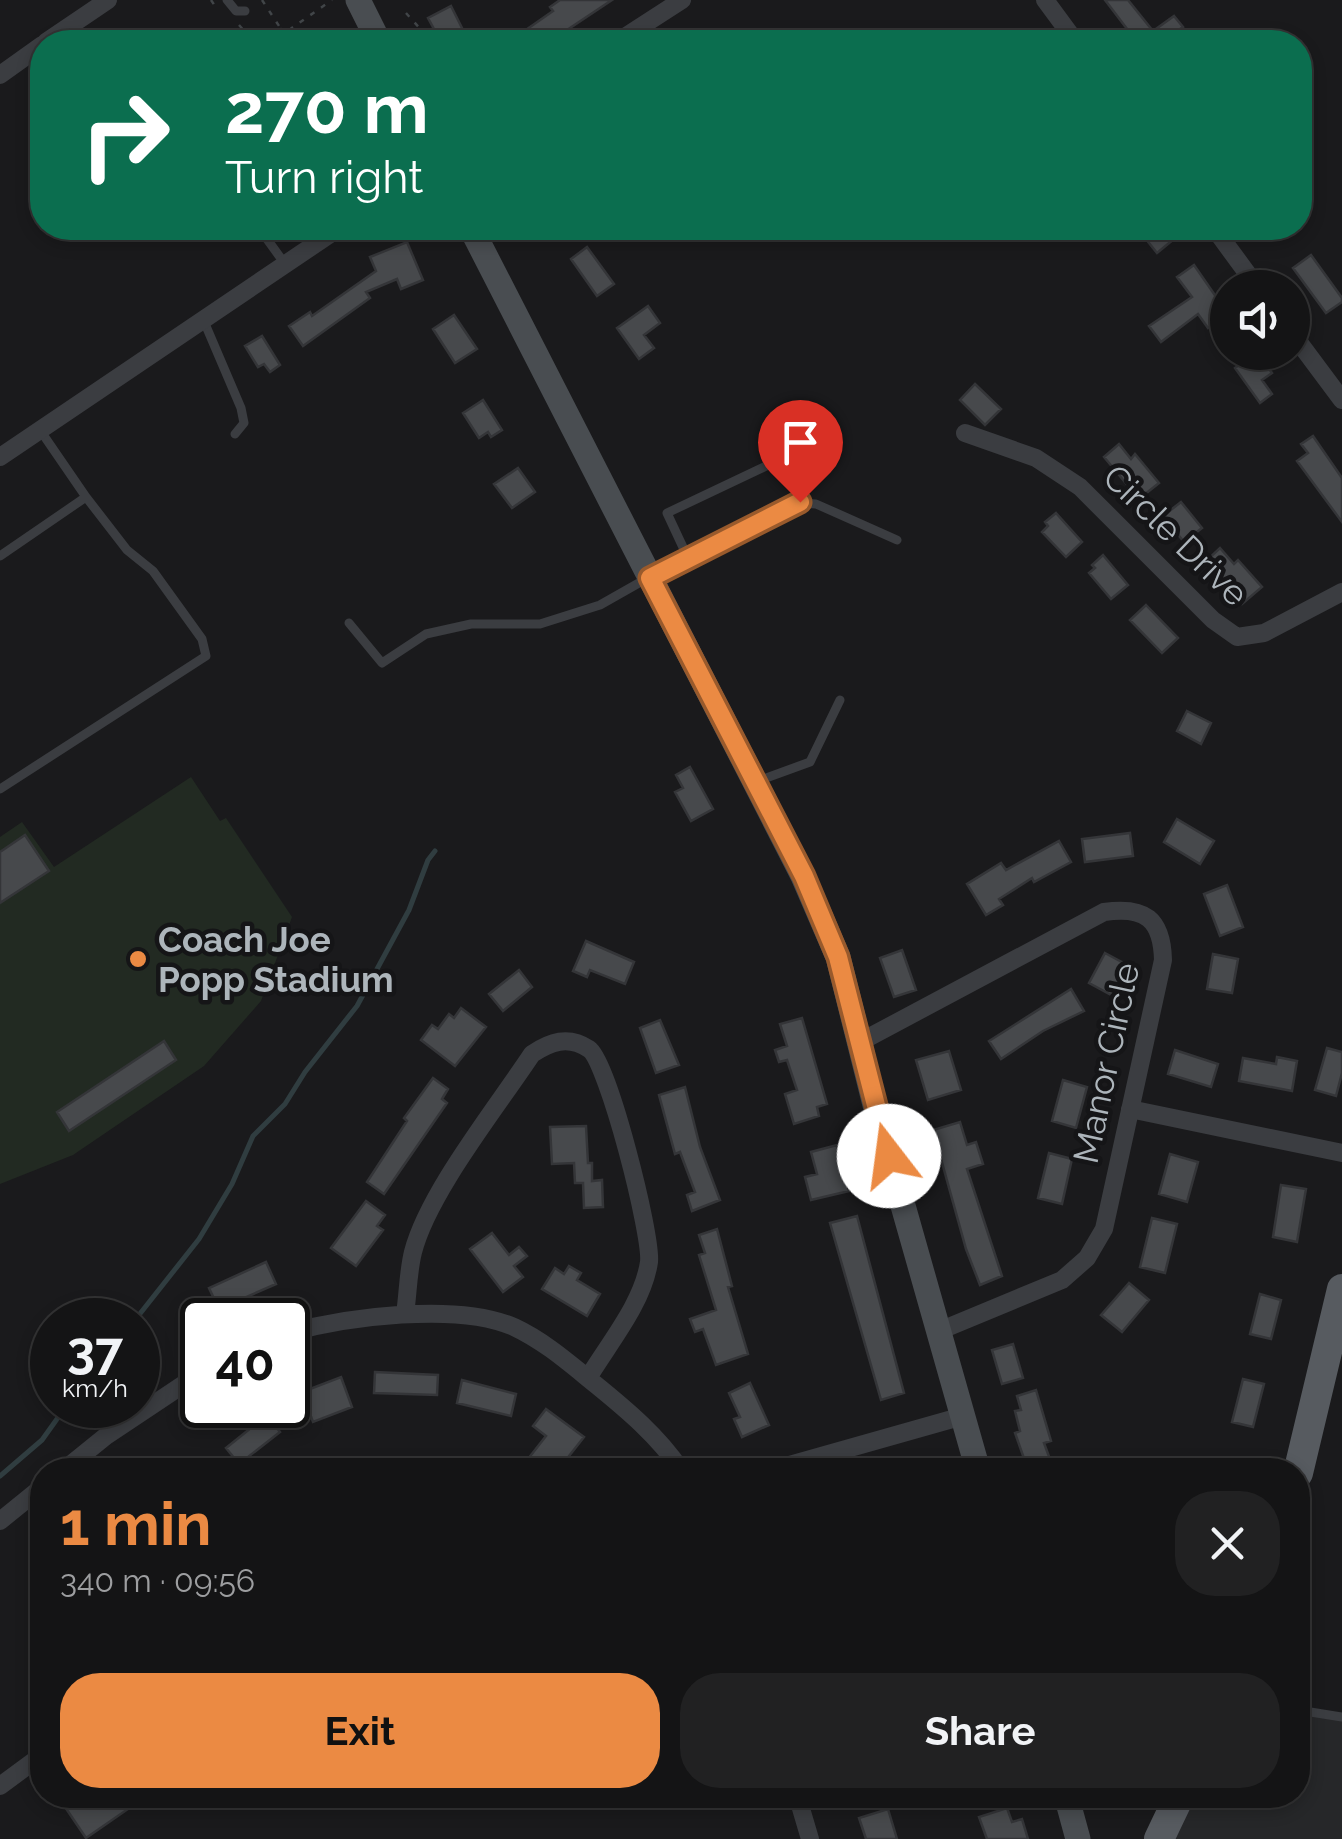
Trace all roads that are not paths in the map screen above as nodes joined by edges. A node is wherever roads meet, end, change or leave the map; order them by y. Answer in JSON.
{"nodes":[{"id":1,"x":108,"y":0,"type":"edge"},
{"id":2,"x":227,"y":0,"type":"edge"},
{"id":3,"x":358,"y":0,"type":"edge"},
{"id":4,"x":682,"y":0,"type":"edge"},
{"id":5,"x":1045,"y":0,"type":"edge"},
{"id":6,"x":245,"y":11,"type":"dead end"},
{"id":7,"x":64,"y":30,"type":"edge"},
{"id":8,"x":373,"y":30,"type":"edge"},
{"id":9,"x":636,"y":30,"type":"edge"},
{"id":10,"x":1067,"y":30,"type":"edge"},
{"id":11,"x":30,"y":54,"type":"edge"},
{"id":12,"x":0,"y":75,"type":"edge"},
{"id":13,"x":268,"y":240,"type":"edge"},
{"id":14,"x":321,"y":240,"type":"edge"},
{"id":15,"x":477,"y":240,"type":"edge"},
{"id":16,"x":1223,"y":240,"type":"edge"},
{"id":17,"x":285,"y":264,"type":"junction"},
{"id":18,"x":1245,"y":270,"type":"edge"},
{"id":19,"x":203,"y":319,"type":"junction"},
{"id":20,"x":1310,"y":357,"type":"edge"},
{"id":21,"x":1342,"y":400,"type":"edge"},
{"id":22,"x":40,"y":430,"type":"junction"},
{"id":23,"x":965,"y":433,"type":"dead end"},
{"id":24,"x":234,"y":434,"type":"dead end"},
{"id":25,"x":0,"y":457,"type":"edge"},
{"id":26,"x":86,"y":497,"type":"junction"},
{"id":27,"x":800,"y":502,"type":"junction"},
{"id":28,"x":898,"y":540,"type":"dead end"},
{"id":29,"x":0,"y":556,"type":"edge"},
{"id":30,"x":688,"y":558,"type":"junction"},
{"id":31,"x":650,"y":578,"type":"junction"},
{"id":32,"x":1342,"y":592,"type":"edge"},
{"id":33,"x":349,"y":623,"type":"dead end"},
{"id":34,"x":840,"y":700,"type":"dead end"},
{"id":35,"x":755,"y":782,"type":"junction"},
{"id":36,"x":0,"y":789,"type":"edge"},
{"id":37,"x":860,"y":1042,"type":"junction"},
{"id":38,"x":1130,"y":1109,"type":"junction"},
{"id":39,"x":1342,"y":1153,"type":"edge"},
{"id":40,"x":1342,"y":1288,"type":"edge"},
{"id":41,"x":405,"y":1314,"type":"junction"},
{"id":42,"x":1338,"y":1324,"type":"edge"},
{"id":43,"x":310,"y":1327,"type":"edge"},
{"id":44,"x":939,"y":1332,"type":"junction"},
{"id":45,"x":588,"y":1378,"type":"junction"},
{"id":46,"x":180,"y":1387,"type":"edge"},
{"id":47,"x":963,"y":1416,"type":"junction"},
{"id":48,"x":80,"y":1458,"type":"edge"},
{"id":49,"x":670,"y":1458,"type":"edge"},
{"id":50,"x":814,"y":1458,"type":"edge"},
{"id":51,"x":975,"y":1458,"type":"edge"},
{"id":52,"x":1302,"y":1458,"type":"edge"},
{"id":53,"x":30,"y":1497,"type":"edge"},
{"id":54,"x":0,"y":1521,"type":"edge"},
{"id":55,"x":1310,"y":1712,"type":"edge"},
{"id":56,"x":1342,"y":1717,"type":"edge"},
{"id":57,"x":30,"y":1764,"type":"edge"},
{"id":58,"x":0,"y":1786,"type":"edge"},
{"id":59,"x":801,"y":1808,"type":"edge"},
{"id":60,"x":1070,"y":1808,"type":"edge"},
{"id":61,"x":1174,"y":1808,"type":"edge"},
{"id":62,"x":810,"y":1839,"type":"edge"},
{"id":63,"x":1078,"y":1839,"type":"edge"},
{"id":64,"x":1159,"y":1839,"type":"edge"}],
"edges":[{"from":1,"to":7,"type":"street"},
{"from":2,"to":6,"type":"lane"},
{"from":3,"to":8,"type":"street"},
{"from":4,"to":9,"type":"street"},
{"from":5,"to":10,"type":"street"},
{"from":11,"to":12,"type":"street"},
{"from":13,"to":17,"type":"lane"},
{"from":14,"to":17,"type":"street"},
{"from":15,"to":31,"type":"street"},
{"from":16,"to":18,"type":"street"},
{"from":17,"to":19,"type":"street"},
{"from":19,"to":22,"type":"street"},
{"from":19,"to":24,"type":"lane"},
{"from":20,"to":21,"type":"street"},
{"from":22,"to":25,"type":"street"},
{"from":22,"to":26,"type":"lane"},
{"from":23,"to":32,"type":"street","name":"Circle Drive"},
{"from":26,"to":29,"type":"lane"},
{"from":26,"to":36,"type":"lane"},
{"from":27,"to":28,"type":"lane"},
{"from":27,"to":30,"type":"lane"},
{"from":27,"to":30,"type":"lane"},
{"from":30,"to":31,"type":"lane"},
{"from":31,"to":33,"type":"lane"},
{"from":31,"to":35,"type":"street"},
{"from":34,"to":35,"type":"lane"},
{"from":35,"to":37,"type":"street"},
{"from":37,"to":38,"type":"street","name":"Manor Circle"},
{"from":37,"to":44,"type":"street"},
{"from":38,"to":39,"type":"street"},
{"from":38,"to":44,"type":"street","name":"Manor Circle"},
{"from":40,"to":42,"type":"main road"},
{"from":41,"to":43,"type":"street"},
{"from":41,"to":45,"type":"street"},
{"from":41,"to":45,"type":"street"},
{"from":42,"to":52,"type":"main road"},
{"from":44,"to":47,"type":"street"},
{"from":45,"to":49,"type":"street"},
{"from":46,"to":48,"type":"street"},
{"from":47,"to":50,"type":"street"},
{"from":47,"to":51,"type":"street"},
{"from":53,"to":54,"type":"street"},
{"from":55,"to":56,"type":"lane"},
{"from":57,"to":58,"type":"street"},
{"from":59,"to":62,"type":"street"},
{"from":60,"to":63,"type":"street"},
{"from":61,"to":64,"type":"main road"}]}
